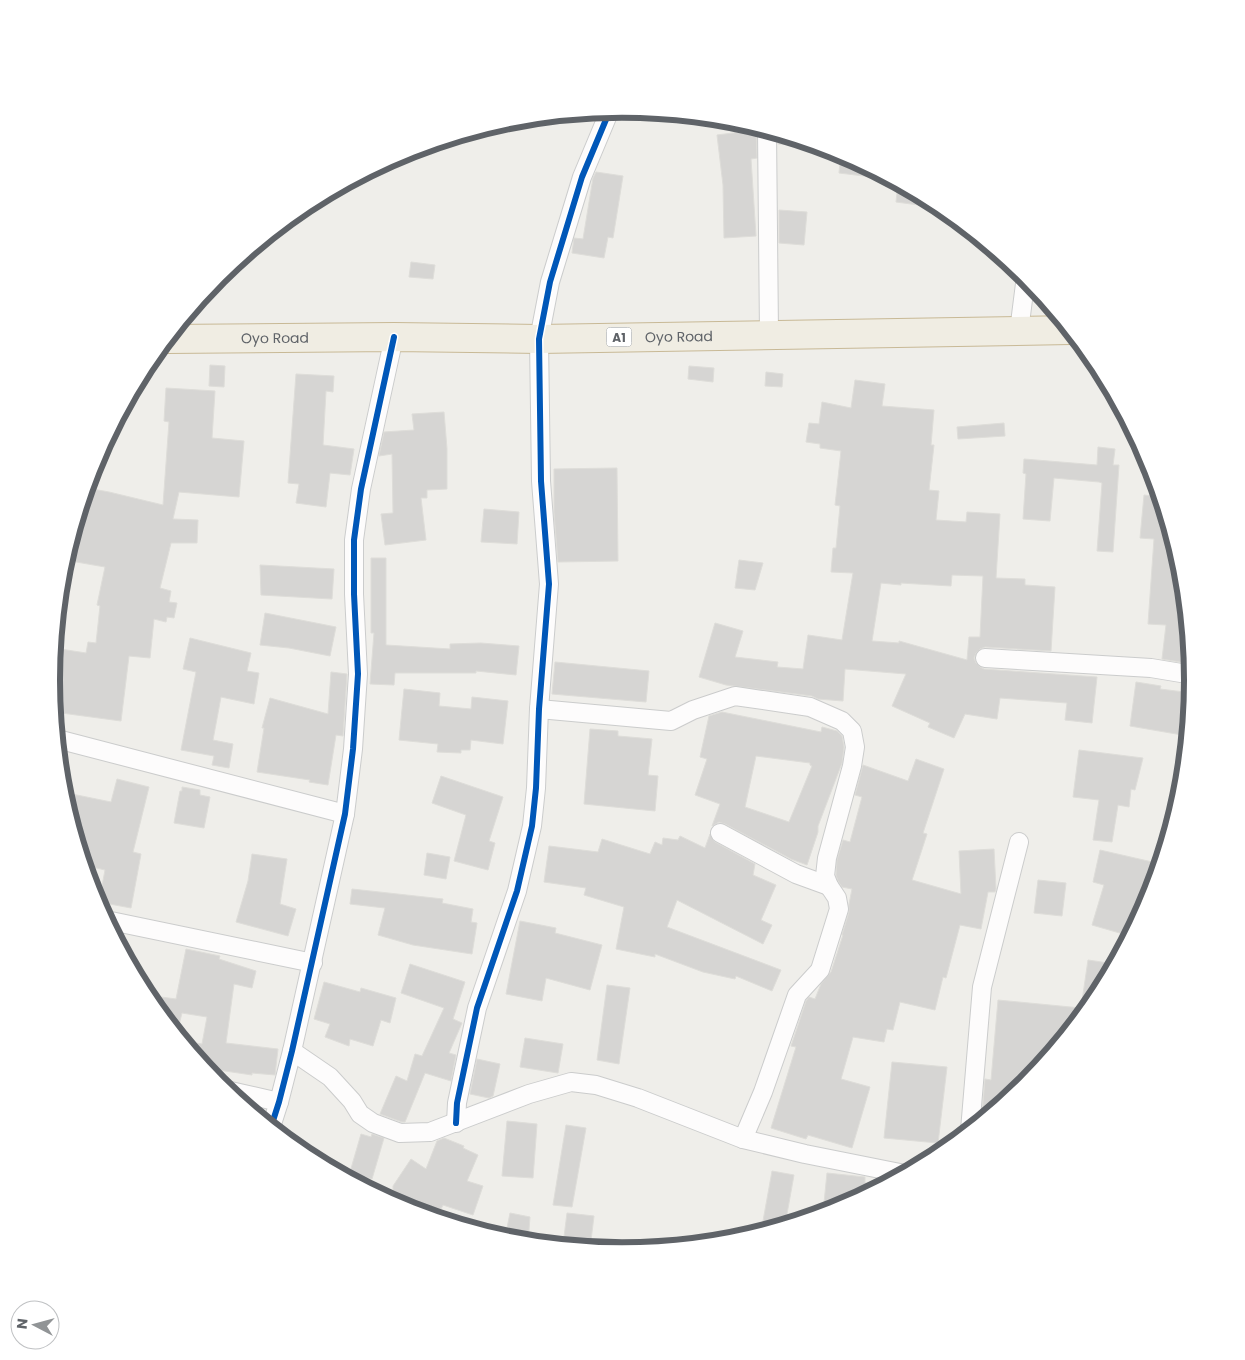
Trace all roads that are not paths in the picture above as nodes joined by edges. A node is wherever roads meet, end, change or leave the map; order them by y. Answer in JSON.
{"nodes":[{"id":1,"x":606,"y":118,"type":"edge"},
{"id":2,"x":767,"y":137,"type":"edge"},
{"id":3,"x":1025,"y":287,"type":"edge"},
{"id":4,"x":1063,"y":330,"type":"edge"},
{"id":5,"x":1019,"y":332,"type":"junction"},
{"id":6,"x":770,"y":334,"type":"junction"},
{"id":7,"x":394,"y":337,"type":"junction"},
{"id":8,"x":175,"y":339,"type":"edge"},
{"id":9,"x":539,"y":339,"type":"junction"},
{"id":10,"x":985,"y":658,"type":"dead end"},
{"id":11,"x":1185,"y":674,"type":"edge"},
{"id":12,"x":539,"y":709,"type":"junction"},
{"id":13,"x":64,"y":741,"type":"edge"},
{"id":14,"x":345,"y":814,"type":"junction"},
{"id":15,"x":720,"y":833,"type":"dead end"},
{"id":16,"x":1019,"y":842,"type":"dead end"},
{"id":17,"x":829,"y":886,"type":"junction"},
{"id":18,"x":115,"y":922,"type":"edge"},
{"id":19,"x":313,"y":963,"type":"junction"},
{"id":20,"x":292,"y":1051,"type":"junction"},
{"id":21,"x":242,"y":1094,"type":"edge"},
{"id":22,"x":279,"y":1102,"type":"junction"},
{"id":23,"x":273,"y":1120,"type":"edge"},
{"id":24,"x":971,"y":1121,"type":"edge"},
{"id":25,"x":456,"y":1123,"type":"junction"},
{"id":26,"x":744,"y":1139,"type":"junction"},
{"id":27,"x":894,"y":1172,"type":"edge"}],
"edges":[{"from":1,"to":9,"type":"street"},
{"from":2,"to":6,"type":"street"},
{"from":3,"to":5,"type":"street"},
{"from":4,"to":5,"type":"highway","name":"Oyo Road","number":"A1"},
{"from":5,"to":6,"type":"highway","name":"Oyo Road","number":"A1"},
{"from":6,"to":9,"type":"highway","name":"Oyo Road","number":"A1"},
{"from":7,"to":8,"type":"highway","name":"Oyo Road","number":"A1"},
{"from":7,"to":9,"type":"highway","name":"Oyo Road","number":"A1"},
{"from":7,"to":14,"type":"street"},
{"from":9,"to":12,"type":"street"},
{"from":10,"to":11,"type":"street"},
{"from":12,"to":17,"type":"street"},
{"from":12,"to":25,"type":"street"},
{"from":13,"to":14,"type":"street"},
{"from":14,"to":19,"type":"street"},
{"from":15,"to":17,"type":"street"},
{"from":16,"to":24,"type":"street"},
{"from":17,"to":26,"type":"street"},
{"from":18,"to":19,"type":"street"},
{"from":19,"to":20,"type":"street"},
{"from":20,"to":22,"type":"street"},
{"from":20,"to":25,"type":"street"},
{"from":21,"to":22,"type":"street"},
{"from":22,"to":23,"type":"street"},
{"from":25,"to":26,"type":"street"},
{"from":26,"to":27,"type":"street"}]}
